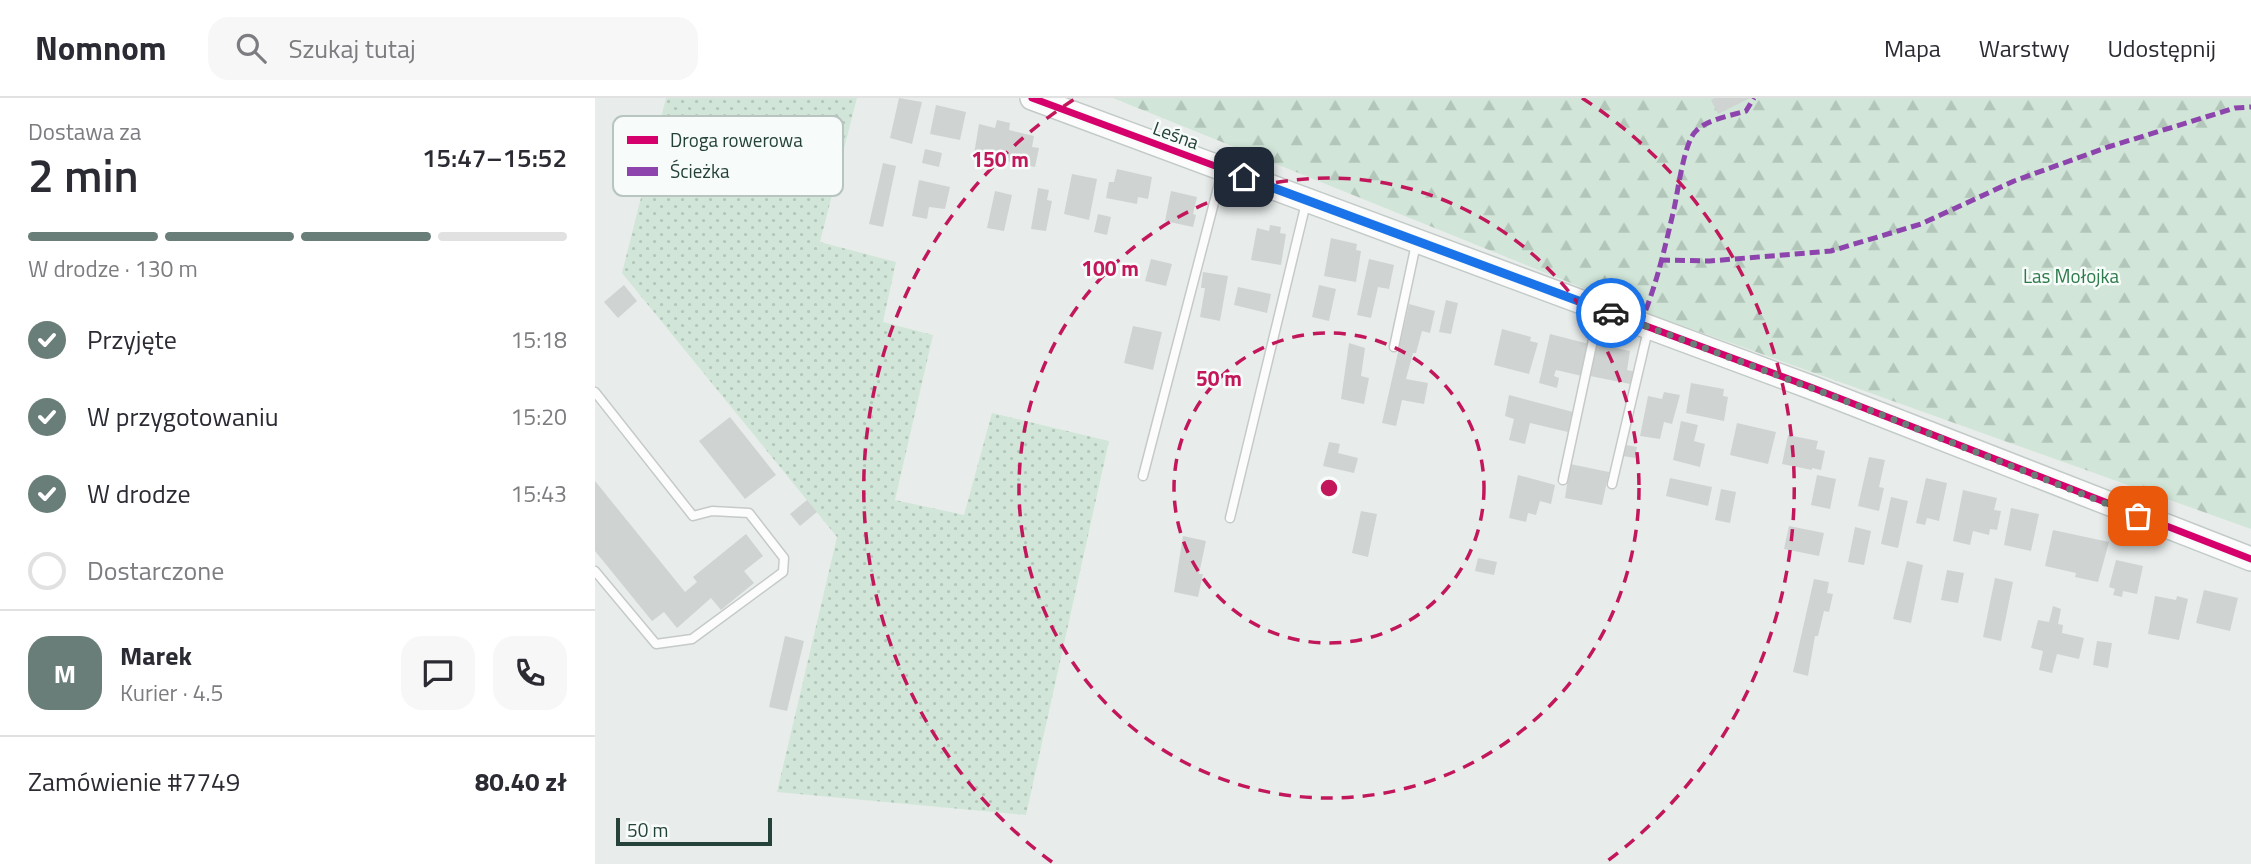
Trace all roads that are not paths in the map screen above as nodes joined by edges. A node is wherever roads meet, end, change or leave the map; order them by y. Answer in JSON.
{"nodes":[{"id":1,"x":1032,"y":98,"type":"edge"},
{"id":2,"x":1223,"y":169,"type":"junction"},
{"id":3,"x":1307,"y":200,"type":"junction"},
{"id":4,"x":1416,"y":241,"type":"junction"},
{"id":5,"x":1600,"y":309,"type":"junction"},
{"id":6,"x":1649,"y":327,"type":"junction"},
{"id":7,"x":1394,"y":347,"type":"dead end"},
{"id":8,"x":595,"y":392,"type":"edge"},
{"id":9,"x":1143,"y":476,"type":"dead end"},
{"id":10,"x":1563,"y":480,"type":"dead end"},
{"id":11,"x":1612,"y":484,"type":"dead end"},
{"id":12,"x":1230,"y":518,"type":"dead end"},
{"id":13,"x":2251,"y":559,"type":"edge"},
{"id":14,"x":595,"y":571,"type":"edge"}],
"edges":[{"from":1,"to":2,"type":"street","name":"Leśna"},
{"from":2,"to":3,"type":"street","name":"Leśna"},
{"from":2,"to":9,"type":"lane"},
{"from":3,"to":4,"type":"street","name":"Leśna"},
{"from":3,"to":12,"type":"lane"},
{"from":4,"to":5,"type":"street","name":"Leśna"},
{"from":4,"to":7,"type":"lane"},
{"from":5,"to":6,"type":"street","name":"Leśna"},
{"from":5,"to":10,"type":"lane"},
{"from":6,"to":11,"type":"lane"},
{"from":6,"to":13,"type":"street","name":"Leśna"},
{"from":8,"to":14,"type":"lane"}]}
